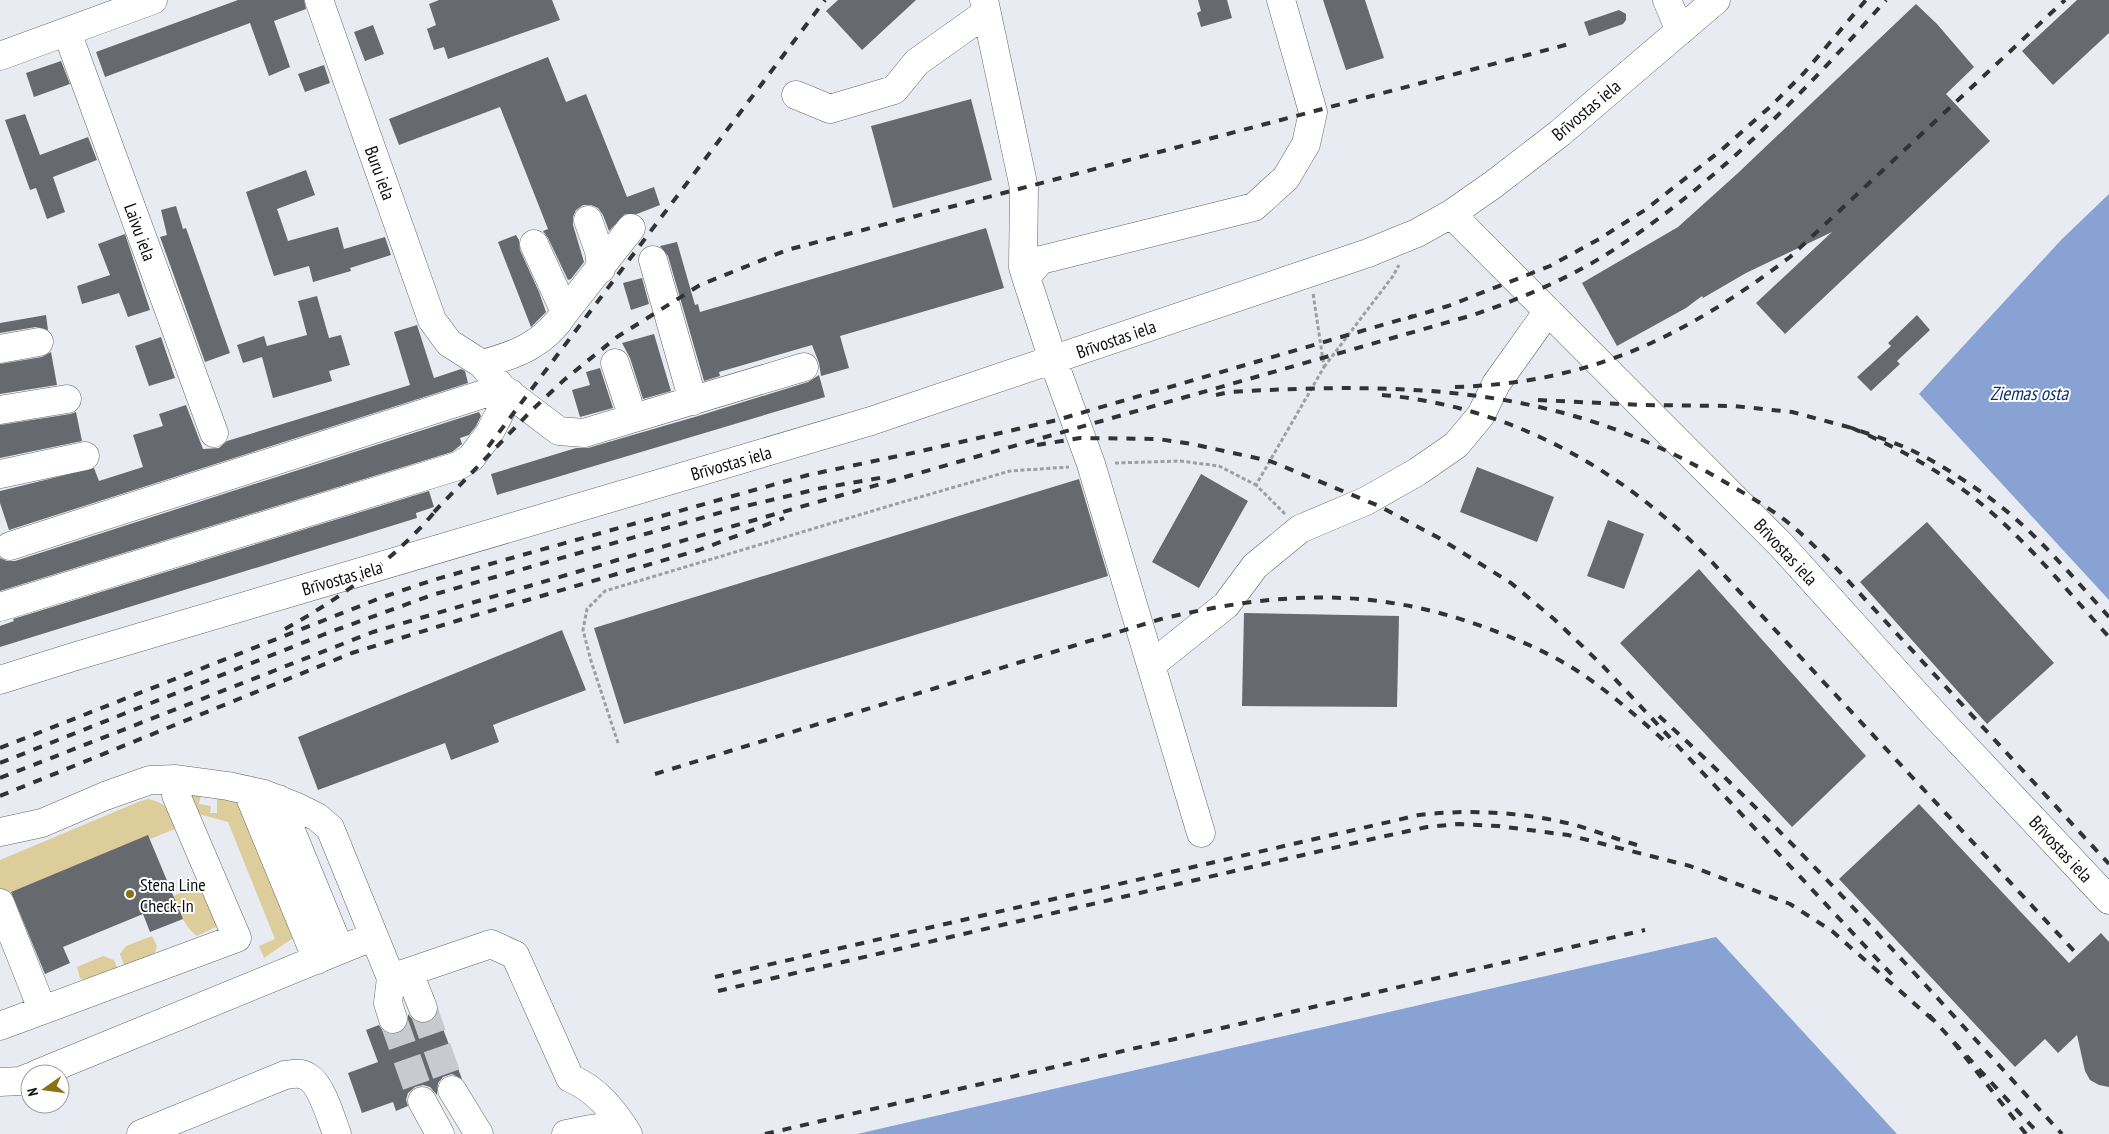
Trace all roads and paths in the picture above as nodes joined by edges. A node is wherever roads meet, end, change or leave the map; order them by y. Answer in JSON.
{"nodes":[{"id":1,"x":153,"y":0,"type":"edge"},
{"id":2,"x":319,"y":0,"type":"edge"},
{"id":3,"x":1281,"y":0,"type":"edge"},
{"id":4,"x":1667,"y":0,"type":"edge"},
{"id":5,"x":1716,"y":0,"type":"edge"},
{"id":6,"x":985,"y":6,"type":"edge"},
{"id":7,"x":1680,"y":31,"type":"junction"},
{"id":8,"x":67,"y":32,"type":"junction"},
{"id":9,"x":0,"y":56,"type":"edge"},
{"id":10,"x":796,"y":95,"type":"dead end"},
{"id":11,"x":1451,"y":214,"type":"junction"},
{"id":12,"x":588,"y":220,"type":"dead end"},
{"id":13,"x":631,"y":228,"type":"dead end"},
{"id":14,"x":1417,"y":233,"type":"junction"},
{"id":15,"x":534,"y":244,"type":"dead end"},
{"id":16,"x":653,"y":260,"type":"dead end"},
{"id":17,"x":600,"y":269,"type":"junction"},
{"id":18,"x":1311,"y":272,"type":"junction"},
{"id":19,"x":1026,"y":277,"type":"junction"},
{"id":20,"x":1548,"y":311,"type":"junction"},
{"id":21,"x":565,"y":312,"type":"junction"},
{"id":22,"x":39,"y":342,"type":"dead end"},
{"id":23,"x":0,"y":348,"type":"edge"},
{"id":24,"x":1053,"y":360,"type":"junction"},
{"id":25,"x":615,"y":363,"type":"dead end"},
{"id":26,"x":482,"y":364,"type":"junction"},
{"id":27,"x":804,"y":367,"type":"dead end"},
{"id":28,"x":1324,"y":367,"type":"junction"},
{"id":29,"x":506,"y":390,"type":"junction"},
{"id":30,"x":67,"y":399,"type":"dead end"},
{"id":31,"x":693,"y":400,"type":"junction"},
{"id":32,"x":0,"y":410,"type":"edge"},
{"id":33,"x":633,"y":418,"type":"junction"},
{"id":34,"x":214,"y":433,"type":"dead end"},
{"id":35,"x":85,"y":456,"type":"dead end"},
{"id":36,"x":1091,"y":464,"type":"junction"},
{"id":37,"x":0,"y":474,"type":"edge"},
{"id":38,"x":1256,"y":484,"type":"junction"},
{"id":39,"x":1300,"y":529,"type":"junction"},
{"id":40,"x":10,"y":546,"type":"dead end"},
{"id":41,"x":6,"y":606,"type":"edge"},
{"id":42,"x":1151,"y":665,"type":"junction"},
{"id":43,"x":0,"y":680,"type":"edge"},
{"id":44,"x":618,"y":743,"type":"dead end"},
{"id":45,"x":176,"y":779,"type":"junction"},
{"id":46,"x":272,"y":798,"type":"junction"},
{"id":47,"x":42,"y":823,"type":"junction"},
{"id":48,"x":0,"y":832,"type":"edge"},
{"id":49,"x":1201,"y":833,"type":"dead end"},
{"id":50,"x":0,"y":848,"type":"edge"},
{"id":51,"x":2109,"y":900,"type":"edge"},
{"id":52,"x":0,"y":903,"type":"edge"},
{"id":53,"x":343,"y":949,"type":"junction"},
{"id":54,"x":400,"y":975,"type":"junction"},
{"id":55,"x":422,"y":1008,"type":"tunnel mouth"},
{"id":56,"x":42,"y":1009,"type":"junction"},
{"id":57,"x":393,"y":1020,"type":"tunnel mouth"},
{"id":58,"x":1,"y":1024,"type":"edge"},
{"id":59,"x":18,"y":1081,"type":"edge"},
{"id":60,"x":452,"y":1090,"type":"tunnel mouth"},
{"id":61,"x":422,"y":1101,"type":"tunnel mouth"},
{"id":62,"x":141,"y":1134,"type":"edge"},
{"id":63,"x":337,"y":1134,"type":"edge"},
{"id":64,"x":440,"y":1134,"type":"edge"},
{"id":65,"x":479,"y":1134,"type":"edge"},
{"id":66,"x":566,"y":1134,"type":"edge"},
{"id":67,"x":622,"y":1134,"type":"edge"},
{"id":68,"x":628,"y":1134,"type":"edge"}],
"edges":[{"from":1,"to":8,"type":"street"},
{"from":2,"to":26,"type":"street","name":"Buru iela"},
{"from":3,"to":19,"type":"street"},
{"from":4,"to":7,"type":"street"},
{"from":5,"to":7,"type":"street","name":"Brīvostas iela"},
{"from":6,"to":10,"type":"street"},
{"from":6,"to":19,"type":"street"},
{"from":7,"to":11,"type":"street","name":"Brīvostas iela"},
{"from":8,"to":9,"type":"street"},
{"from":8,"to":34,"type":"street","name":"Laivu iela"},
{"from":11,"to":14,"type":"street","name":"Brīvostas iela"},
{"from":11,"to":20,"type":"street","name":"Brīvostas iela"},
{"from":12,"to":17,"type":"street"},
{"from":13,"to":17,"type":"street"},
{"from":14,"to":18,"type":"street","name":"Brīvostas iela"},
{"from":14,"to":28,"type":"path"},
{"from":15,"to":21,"type":"street"},
{"from":16,"to":31,"type":"street"},
{"from":17,"to":21,"type":"street"},
{"from":18,"to":24,"type":"street","name":"Brīvostas iela"},
{"from":18,"to":28,"type":"path"},
{"from":19,"to":24,"type":"street"},
{"from":20,"to":39,"type":"street"},
{"from":20,"to":51,"type":"street","name":"Brīvostas iela"},
{"from":21,"to":26,"type":"street"},
{"from":22,"to":23,"type":"street"},
{"from":24,"to":36,"type":"street"},
{"from":24,"to":43,"type":"street","name":"Brīvostas iela"},
{"from":25,"to":33,"type":"street"},
{"from":26,"to":29,"type":"street"},
{"from":27,"to":31,"type":"street"},
{"from":28,"to":38,"type":"path"},
{"from":29,"to":33,"type":"street"},
{"from":29,"to":40,"type":"street"},
{"from":29,"to":41,"type":"street"},
{"from":30,"to":32,"type":"street"},
{"from":31,"to":33,"type":"street"},
{"from":35,"to":37,"type":"street"},
{"from":36,"to":38,"type":"path"},
{"from":36,"to":42,"type":"street"},
{"from":36,"to":44,"type":"path"},
{"from":38,"to":39,"type":"path"},
{"from":39,"to":42,"type":"street"},
{"from":42,"to":49,"type":"street"},
{"from":45,"to":46,"type":"street"},
{"from":45,"to":47,"type":"street"},
{"from":45,"to":56,"type":"street"},
{"from":46,"to":53,"type":"street"},
{"from":46,"to":53,"type":"street"},
{"from":47,"to":48,"type":"street"},
{"from":47,"to":50,"type":"street"},
{"from":52,"to":56,"type":"street"},
{"from":53,"to":54,"type":"street"},
{"from":53,"to":59,"type":"street"},
{"from":54,"to":55,"type":"street"},
{"from":54,"to":57,"type":"street"},
{"from":54,"to":68,"type":"street"},
{"from":56,"to":58,"type":"street"},
{"from":60,"to":65,"type":"street"},
{"from":61,"to":64,"type":"street"},
{"from":62,"to":63,"type":"street"},
{"from":66,"to":67,"type":"street"}]}
